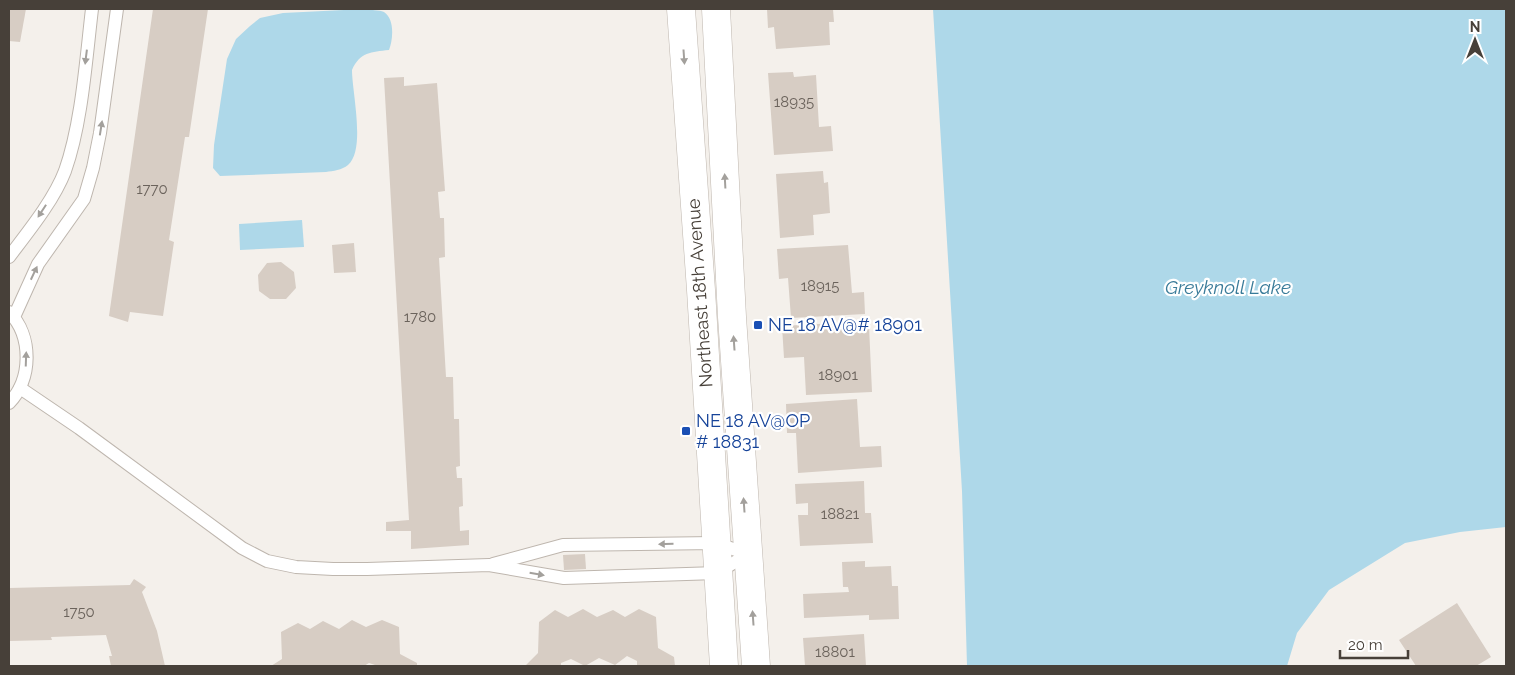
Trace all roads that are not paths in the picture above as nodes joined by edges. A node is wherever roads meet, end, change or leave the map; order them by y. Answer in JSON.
{"nodes":[{"id":1,"x":92,"y":9,"type":"edge"},
{"id":2,"x":117,"y":9,"type":"edge"},
{"id":3,"x":681,"y":9,"type":"edge"},
{"id":4,"x":716,"y":9,"type":"edge"},
{"id":5,"x":9,"y":257,"type":"edge"},
{"id":6,"x":11,"y":314,"type":"edge"},
{"id":7,"x":20,"y":388,"type":"junction"},
{"id":8,"x":9,"y":403,"type":"edge"},
{"id":9,"x":715,"y":543,"type":"junction"},
{"id":10,"x":748,"y":554,"type":"junction"},
{"id":11,"x":489,"y":565,"type":"junction"},
{"id":12,"x":717,"y":573,"type":"junction"},
{"id":13,"x":724,"y":666,"type":"edge"},
{"id":14,"x":756,"y":666,"type":"edge"}],
"edges":[{"from":1,"to":5,"type":"lane","one_way":true},
{"from":6,"to":2,"type":"lane","one_way":true},
{"from":3,"to":9,"type":"street","name":"Northeast 18th Avenue","one_way":true},
{"from":10,"to":4,"type":"street","name":"Northeast 18th Avenue","one_way":true},
{"from":7,"to":6,"type":"lane","one_way":true},
{"from":7,"to":8,"type":"lane"},
{"from":7,"to":11,"type":"lane"},
{"from":9,"to":10,"type":"lane"},
{"from":9,"to":11,"type":"lane","one_way":true},
{"from":9,"to":12,"type":"street","name":"Northeast 18th Avenue"},
{"from":10,"to":12,"type":"lane"},
{"from":14,"to":10,"type":"street","name":"Northeast 18th Avenue","one_way":true},
{"from":11,"to":12,"type":"lane","one_way":true},
{"from":12,"to":13,"type":"street","name":"Northeast 18th Avenue"}]}
